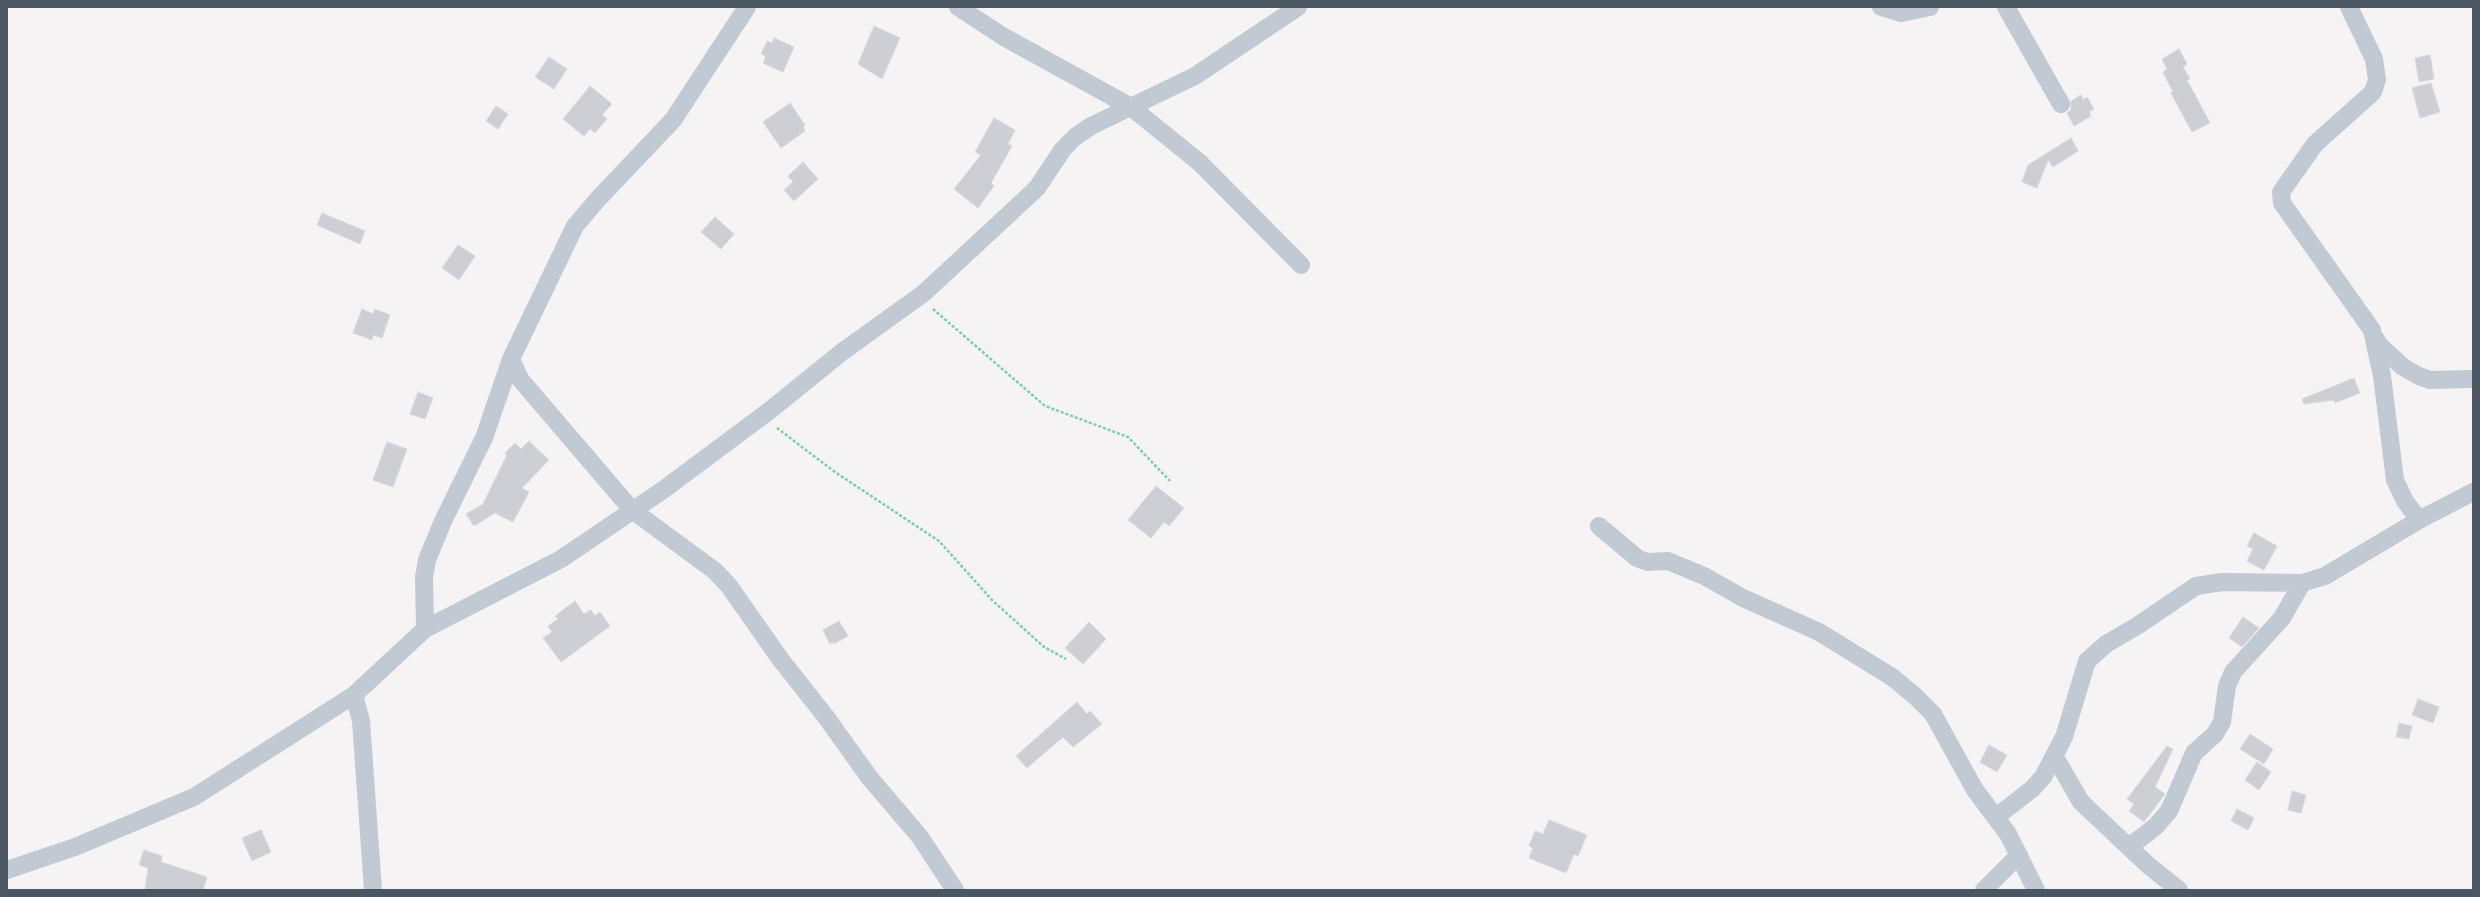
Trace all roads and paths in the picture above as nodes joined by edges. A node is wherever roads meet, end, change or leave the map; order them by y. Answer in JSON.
{"nodes":[{"id":1,"x":747,"y":7,"type":"edge"},
{"id":2,"x":958,"y":7,"type":"edge"},
{"id":3,"x":1298,"y":7,"type":"edge"},
{"id":4,"x":1881,"y":7,"type":"edge"},
{"id":5,"x":1930,"y":7,"type":"edge"},
{"id":6,"x":2006,"y":7,"type":"edge"},
{"id":7,"x":2349,"y":7,"type":"edge"},
{"id":8,"x":2061,"y":104,"type":"dead end"},
{"id":9,"x":1131,"y":107,"type":"junction"},
{"id":10,"x":1301,"y":265,"type":"dead end"},
{"id":11,"x":924,"y":293,"type":"junction"},
{"id":12,"x":2375,"y":338,"type":"junction"},
{"id":13,"x":511,"y":359,"type":"junction"},
{"id":14,"x":2473,"y":379,"type":"edge"},
{"id":15,"x":769,"y":411,"type":"junction"},
{"id":16,"x":1170,"y":481,"type":"dead end"},
{"id":17,"x":2473,"y":492,"type":"edge"},
{"id":18,"x":632,"y":510,"type":"junction"},
{"id":19,"x":2419,"y":520,"type":"junction"},
{"id":20,"x":1599,"y":526,"type":"dead end"},
{"id":21,"x":2302,"y":583,"type":"junction"},
{"id":22,"x":425,"y":629,"type":"junction"},
{"id":23,"x":1066,"y":658,"type":"dead end"},
{"id":24,"x":354,"y":694,"type":"junction"},
{"id":25,"x":2055,"y":757,"type":"junction"},
{"id":26,"x":1996,"y":817,"type":"junction"},
{"id":27,"x":2129,"y":847,"type":"junction"},
{"id":28,"x":2019,"y":855,"type":"junction"},
{"id":29,"x":7,"y":870,"type":"edge"},
{"id":30,"x":373,"y":890,"type":"edge"},
{"id":31,"x":955,"y":890,"type":"edge"},
{"id":32,"x":1984,"y":890,"type":"edge"},
{"id":33,"x":2036,"y":890,"type":"edge"},
{"id":34,"x":2179,"y":890,"type":"edge"}],
"edges":[{"from":1,"to":13,"type":"street"},
{"from":2,"to":9,"type":"street"},
{"from":3,"to":9,"type":"street"},
{"from":4,"to":5,"type":"street"},
{"from":6,"to":8,"type":"street"},
{"from":7,"to":12,"type":"street"},
{"from":9,"to":10,"type":"street"},
{"from":9,"to":11,"type":"street"},
{"from":11,"to":15,"type":"street"},
{"from":11,"to":16,"type":"path"},
{"from":12,"to":14,"type":"street"},
{"from":12,"to":19,"type":"street"},
{"from":13,"to":18,"type":"street"},
{"from":13,"to":22,"type":"street"},
{"from":15,"to":18,"type":"street"},
{"from":15,"to":23,"type":"path"},
{"from":17,"to":19,"type":"street"},
{"from":18,"to":22,"type":"street"},
{"from":18,"to":31,"type":"street"},
{"from":19,"to":21,"type":"street"},
{"from":20,"to":26,"type":"street"},
{"from":21,"to":25,"type":"street"},
{"from":21,"to":27,"type":"street"},
{"from":22,"to":24,"type":"street"},
{"from":24,"to":29,"type":"street"},
{"from":24,"to":30,"type":"street"},
{"from":25,"to":26,"type":"street"},
{"from":25,"to":27,"type":"street"},
{"from":26,"to":28,"type":"street"},
{"from":27,"to":34,"type":"street"},
{"from":28,"to":32,"type":"street"},
{"from":28,"to":33,"type":"street"}]}
